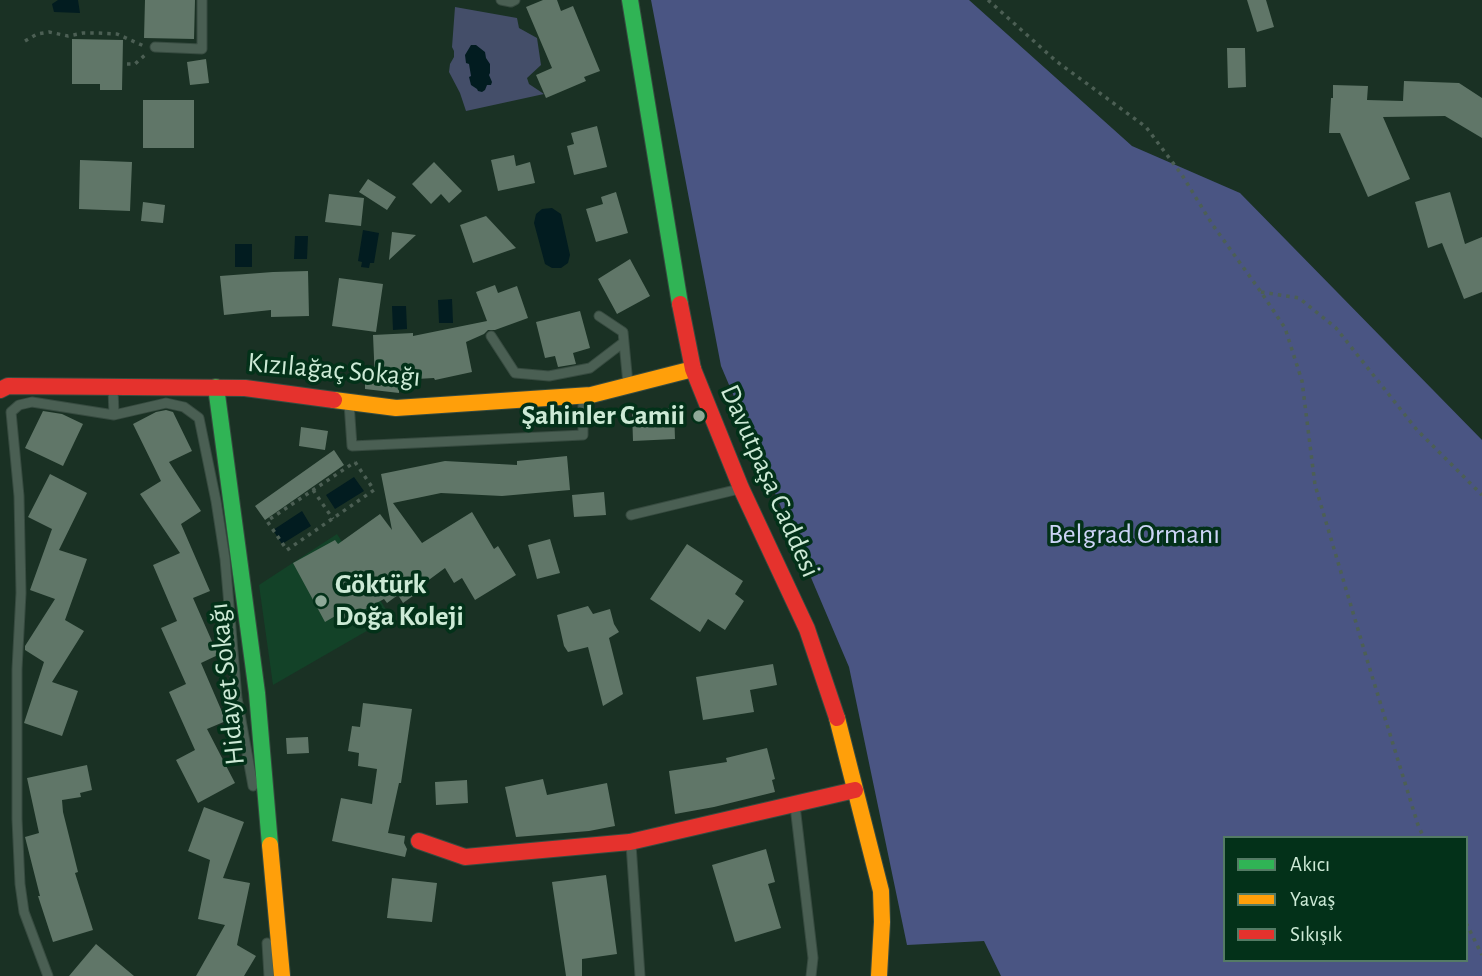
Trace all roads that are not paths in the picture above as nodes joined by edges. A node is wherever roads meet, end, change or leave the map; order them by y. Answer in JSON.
{"nodes":[{"id":1,"x":202,"y":0,"type":"edge"},
{"id":2,"x":500,"y":0,"type":"edge"},
{"id":3,"x":515,"y":0,"type":"edge"},
{"id":4,"x":630,"y":0,"type":"edge"},
{"id":5,"x":155,"y":47,"type":"dead end"},
{"id":6,"x":599,"y":316,"type":"dead end"},
{"id":7,"x":491,"y":336,"type":"dead end"},
{"id":8,"x":624,"y":342,"type":"junction"},
{"id":9,"x":693,"y":369,"type":"junction"},
{"id":10,"x":113,"y":386,"type":"junction"},
{"id":11,"x":629,"y":386,"type":"junction"},
{"id":12,"x":216,"y":387,"type":"junction"},
{"id":13,"x":4,"y":388,"type":"edge"},
{"id":14,"x":583,"y":396,"type":"junction"},
{"id":15,"x":349,"y":402,"type":"junction"},
{"id":16,"x":114,"y":415,"type":"junction"},
{"id":17,"x":741,"y":488,"type":"junction"},
{"id":18,"x":631,"y":515,"type":"dead end"},
{"id":19,"x":855,"y":790,"type":"junction"},
{"id":20,"x":255,"y":793,"type":"dead end"},
{"id":21,"x":794,"y":804,"type":"junction"},
{"id":22,"x":256,"y":805,"type":"dead end"},
{"id":23,"x":419,"y":841,"type":"dead end"},
{"id":24,"x":631,"y":842,"type":"junction"},
{"id":25,"x":263,"y":881,"type":"dead end"},
{"id":26,"x":267,"y":935,"type":"dead end"},
{"id":27,"x":48,"y":976,"type":"edge"},
{"id":28,"x":269,"y":976,"type":"edge"},
{"id":29,"x":282,"y":976,"type":"edge"},
{"id":30,"x":640,"y":976,"type":"edge"},
{"id":31,"x":811,"y":976,"type":"edge"},
{"id":32,"x":879,"y":976,"type":"edge"}],
"edges":[{"from":1,"to":5,"type":"lane"},
{"from":2,"to":3,"type":"lane"},
{"from":4,"to":9,"type":"street","name":"Davutpaşa Caddesi"},
{"from":6,"to":8,"type":"lane"},
{"from":7,"to":8,"type":"lane"},
{"from":8,"to":11,"type":"lane"},
{"from":9,"to":11,"type":"street","name":"Kızılağaç Sokağı"},
{"from":9,"to":17,"type":"street","name":"Davutpaşa Caddesi"},
{"from":10,"to":12,"type":"street","name":"Kızılağaç Sokağı"},
{"from":10,"to":13,"type":"street","name":"Kızılağaç Sokağı"},
{"from":10,"to":16,"type":"lane"},
{"from":11,"to":14,"type":"street","name":"Kızılağaç Sokağı"},
{"from":12,"to":15,"type":"street","name":"Kızılağaç Sokağı"},
{"from":12,"to":29,"type":"street","name":"Hidayet Sokağı"},
{"from":14,"to":15,"type":"street","name":"Kızılağaç Sokağı"},
{"from":14,"to":15,"type":"lane"},
{"from":16,"to":20,"type":"lane"},
{"from":16,"to":27,"type":"lane"},
{"from":17,"to":18,"type":"lane"},
{"from":17,"to":19,"type":"street","name":"Davutpaşa Caddesi"},
{"from":19,"to":21,"type":"street"},
{"from":19,"to":32,"type":"street","name":"Davutpaşa Caddesi"},
{"from":21,"to":24,"type":"street"},
{"from":21,"to":31,"type":"lane"},
{"from":22,"to":25,"type":"lane"},
{"from":23,"to":24,"type":"street"},
{"from":24,"to":30,"type":"lane"},
{"from":26,"to":28,"type":"lane"}]}
